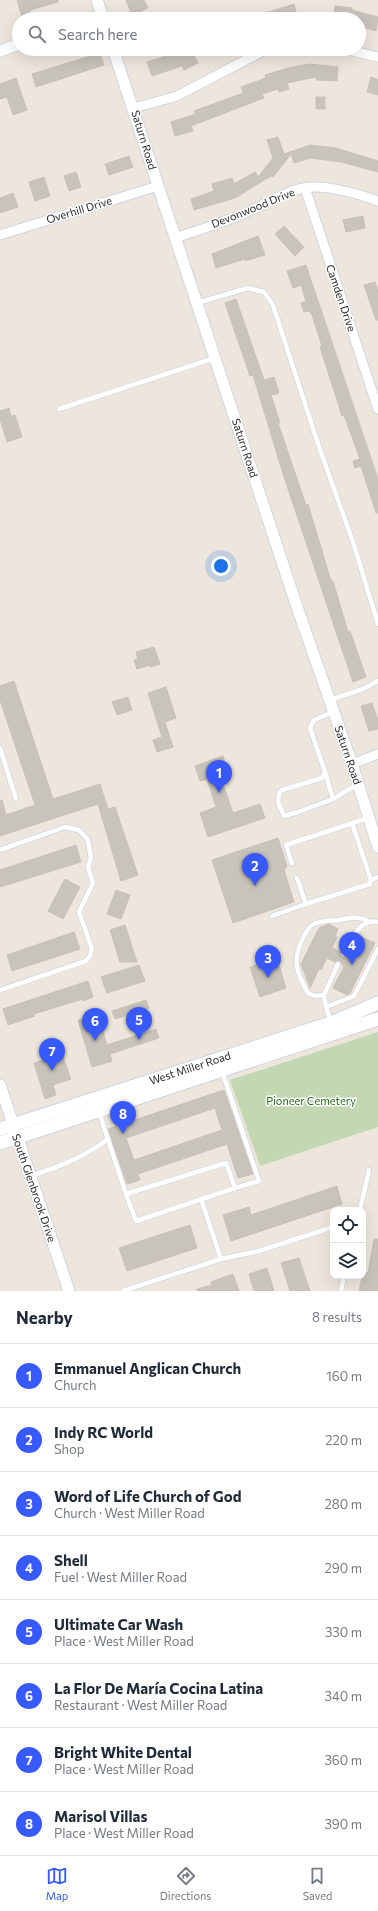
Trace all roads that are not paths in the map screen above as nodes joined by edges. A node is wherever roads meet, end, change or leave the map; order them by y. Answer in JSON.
{"nodes":[{"id":1,"x":97,"y":0,"type":"edge"},
{"id":2,"x":99,"y":12,"type":"edge"},
{"id":3,"x":12,"y":46,"type":"edge"},
{"id":4,"x":0,"y":50,"type":"edge"},
{"id":5,"x":366,"y":54,"type":"edge"},
{"id":6,"x":115,"y":56,"type":"edge"},
{"id":7,"x":253,"y":56,"type":"edge"},
{"id":8,"x":378,"y":57,"type":"edge"},
{"id":9,"x":134,"y":108,"type":"junction"},
{"id":10,"x":158,"y":186,"type":"junction"},
{"id":11,"x":305,"y":188,"type":"junction"},
{"id":12,"x":378,"y":201,"type":"edge"},
{"id":13,"x":0,"y":235,"type":"edge"},
{"id":14,"x":176,"y":238,"type":"junction"},
{"id":15,"x":197,"y":303,"type":"junction"},
{"id":16,"x":215,"y":358,"type":"junction"},
{"id":17,"x":59,"y":409,"type":"dead end"},
{"id":18,"x":378,"y":409,"type":"edge"},
{"id":19,"x":378,"y":624,"type":"edge"},
{"id":20,"x":378,"y":681,"type":"edge"},
{"id":21,"x":329,"y":701,"type":"junction"},
{"id":22,"x":333,"y":712,"type":"junction"},
{"id":23,"x":0,"y":748,"type":"edge"},
{"id":24,"x":378,"y":754,"type":"edge"},
{"id":25,"x":352,"y":764,"type":"junction"},
{"id":26,"x":325,"y":772,"type":"junction"},
{"id":27,"x":358,"y":784,"type":"junction"},
{"id":28,"x":16,"y":799,"type":"dead end"},
{"id":29,"x":333,"y":799,"type":"junction"},
{"id":30,"x":368,"y":818,"type":"junction"},
{"id":31,"x":352,"y":823,"type":"junction"},
{"id":32,"x":376,"y":836,"type":"edge"},
{"id":33,"x":0,"y":850,"type":"edge"},
{"id":34,"x":292,"y":863,"type":"dead end"},
{"id":35,"x":378,"y":877,"type":"edge"},
{"id":36,"x":297,"y":878,"type":"dead end"},
{"id":37,"x":371,"y":880,"type":"junction"},
{"id":38,"x":306,"y":904,"type":"junction"},
{"id":39,"x":272,"y":916,"type":"dead end"},
{"id":40,"x":369,"y":922,"type":"junction"},
{"id":41,"x":378,"y":922,"type":"edge"},
{"id":42,"x":378,"y":949,"type":"edge"},
{"id":43,"x":344,"y":954,"type":"dead end"},
{"id":44,"x":338,"y":964,"type":"dead end"},
{"id":45,"x":0,"y":990,"type":"edge"},
{"id":46,"x":324,"y":995,"type":"junction"},
{"id":47,"x":378,"y":1003,"type":"edge"},
{"id":48,"x":326,"y":1007,"type":"junction"},
{"id":49,"x":378,"y":1019,"type":"edge"},
{"id":50,"x":331,"y":1023,"type":"junction"},
{"id":51,"x":222,"y":1070,"type":"junction"},
{"id":52,"x":0,"y":1085,"type":"edge"},
{"id":53,"x":98,"y":1110,"type":"junction"},
{"id":54,"x":0,"y":1129,"type":"edge"},
{"id":55,"x":15,"y":1131,"type":"junction"},
{"id":56,"x":108,"y":1139,"type":"junction"},
{"id":57,"x":0,"y":1143,"type":"edge"},
{"id":58,"x":369,"y":1170,"type":"dead end"},
{"id":59,"x":30,"y":1176,"type":"junction"},
{"id":60,"x":235,"y":1188,"type":"junction"},
{"id":61,"x":126,"y":1194,"type":"junction"},
{"id":62,"x":201,"y":1199,"type":"junction"},
{"id":63,"x":361,"y":1207,"type":"edge"},
{"id":64,"x":330,"y":1228,"type":"edge"},
{"id":65,"x":221,"y":1259,"type":"junction"},
{"id":66,"x":343,"y":1279,"type":"edge"},
{"id":67,"x":69,"y":1291,"type":"edge"},
{"id":68,"x":123,"y":1291,"type":"edge"},
{"id":69,"x":341,"y":1291,"type":"edge"}],
"edges":[{"from":1,"to":2,"type":"street"},
{"from":3,"to":4,"type":"street"},
{"from":5,"to":8,"type":"street"},
{"from":6,"to":9,"type":"street","name":"Saturn Road"},
{"from":7,"to":9,"type":"street"},
{"from":9,"to":10,"type":"street","name":"Saturn Road"},
{"from":10,"to":13,"type":"street","name":"Overhill Drive"},
{"from":10,"to":14,"type":"street","name":"Saturn Road"},
{"from":11,"to":12,"type":"street","name":"Devonwood Drive"},
{"from":11,"to":14,"type":"street","name":"Devonwood Drive"},
{"from":11,"to":18,"type":"street","name":"Camden Drive"},
{"from":14,"to":15,"type":"street","name":"Saturn Road"},
{"from":15,"to":16,"type":"street","name":"Saturn Road"},
{"from":15,"to":19,"type":"lane"},
{"from":16,"to":17,"type":"lane"},
{"from":16,"to":21,"type":"street","name":"Saturn Road"},
{"from":20,"to":21,"type":"lane"},
{"from":21,"to":22,"type":"street","name":"Saturn Road"},
{"from":22,"to":25,"type":"street","name":"Saturn Road"},
{"from":22,"to":26,"type":"lane"},
{"from":23,"to":28,"type":"lane"},
{"from":24,"to":25,"type":"street"},
{"from":25,"to":27,"type":"street","name":"Saturn Road"},
{"from":26,"to":29,"type":"lane"},
{"from":26,"to":29,"type":"lane"},
{"from":27,"to":29,"type":"lane"},
{"from":27,"to":30,"type":"street","name":"Saturn Road"},
{"from":30,"to":31,"type":"lane"},
{"from":30,"to":32,"type":"street","name":"Saturn Road"},
{"from":31,"to":34,"type":"lane"},
{"from":31,"to":37,"type":"lane"},
{"from":33,"to":45,"type":"lane"},
{"from":35,"to":37,"type":"lane"},
{"from":36,"to":38,"type":"lane"},
{"from":37,"to":38,"type":"lane"},
{"from":38,"to":39,"type":"lane"},
{"from":40,"to":41,"type":"lane"},
{"from":40,"to":43,"type":"lane"},
{"from":40,"to":46,"type":"lane"},
{"from":42,"to":48,"type":"lane"},
{"from":44,"to":46,"type":"lane"},
{"from":46,"to":48,"type":"lane"},
{"from":47,"to":50,"type":"main road","name":"West Miller Road"},
{"from":48,"to":50,"type":"lane"},
{"from":49,"to":51,"type":"main road","name":"West Miller Road"},
{"from":50,"to":55,"type":"main road","name":"West Miller Road"},
{"from":51,"to":53,"type":"main road","name":"West Miller Road"},
{"from":51,"to":60,"type":"lane"},
{"from":52,"to":55,"type":"street","name":"South Glenbrook Drive"},
{"from":53,"to":55,"type":"main road","name":"West Miller Road"},
{"from":53,"to":56,"type":"lane"},
{"from":54,"to":55,"type":"main road","name":"West Miller Road"},
{"from":55,"to":57,"type":"main road","name":"West Miller Road"},
{"from":55,"to":59,"type":"street","name":"South Glenbrook Drive"},
{"from":56,"to":59,"type":"lane"},
{"from":56,"to":61,"type":"lane"},
{"from":58,"to":63,"type":"lane"},
{"from":59,"to":67,"type":"street","name":"South Glenbrook Drive"},
{"from":60,"to":61,"type":"lane"},
{"from":60,"to":62,"type":"lane"},
{"from":61,"to":62,"type":"lane"},
{"from":62,"to":65,"type":"lane"},
{"from":64,"to":65,"type":"lane"},
{"from":65,"to":68,"type":"lane"},
{"from":66,"to":69,"type":"lane"}]}
